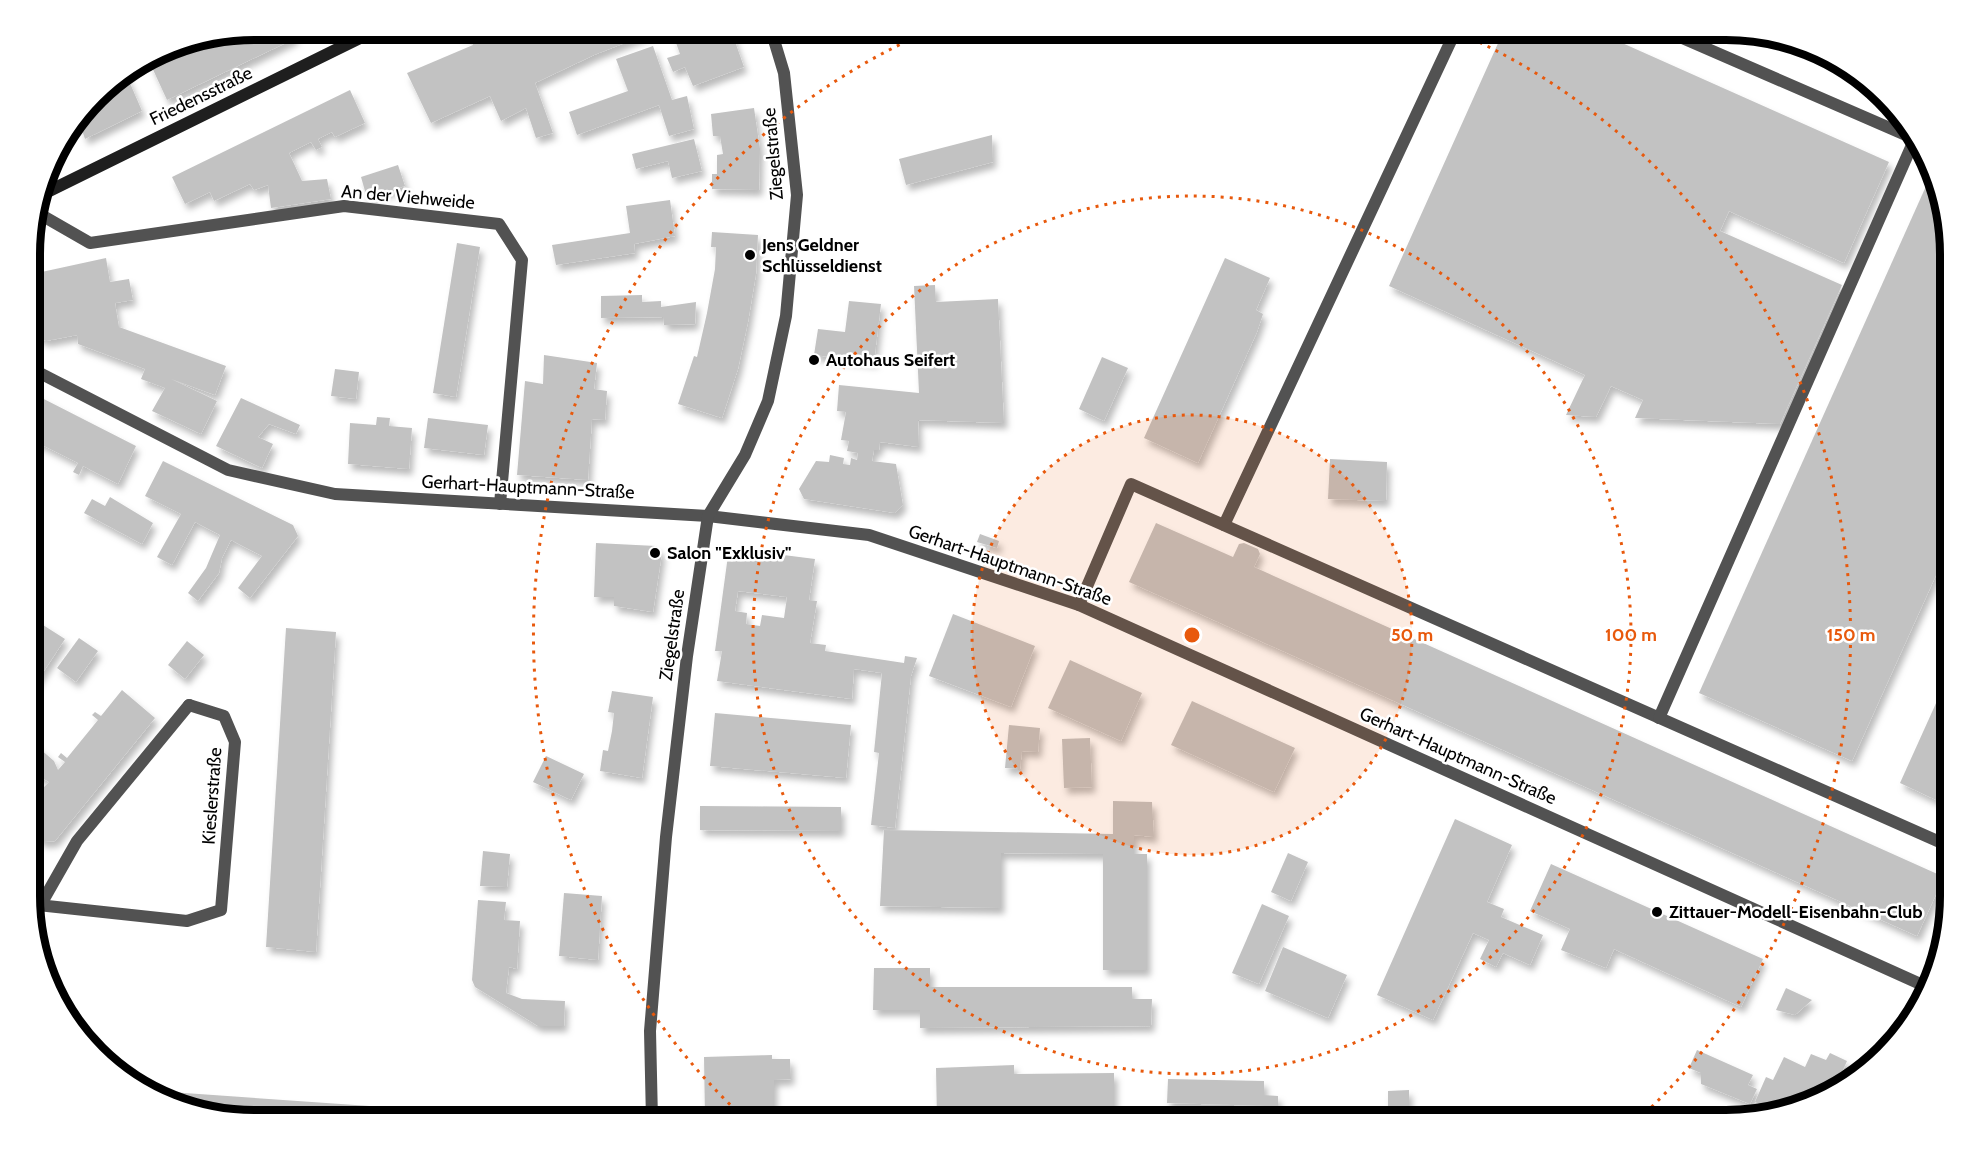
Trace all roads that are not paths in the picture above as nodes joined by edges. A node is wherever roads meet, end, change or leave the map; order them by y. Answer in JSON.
{"nodes":[{"id":1,"x":356,"y":40,"type":"edge"},
{"id":2,"x":774,"y":40,"type":"edge"},
{"id":3,"x":1451,"y":40,"type":"edge"},
{"id":4,"x":1687,"y":40,"type":"edge"},
{"id":5,"x":1901,"y":131,"type":"edge"},
{"id":6,"x":1911,"y":146,"type":"edge"},
{"id":7,"x":51,"y":190,"type":"edge"},
{"id":8,"x":44,"y":217,"type":"edge"},
{"id":9,"x":40,"y":373,"type":"edge"},
{"id":10,"x":500,"y":504,"type":"junction"},
{"id":11,"x":708,"y":516,"type":"junction"},
{"id":12,"x":1224,"y":525,"type":"junction"},
{"id":13,"x":1079,"y":605,"type":"junction"},
{"id":14,"x":1659,"y":718,"type":"junction"},
{"id":15,"x":1940,"y":842,"type":"edge"},
{"id":16,"x":40,"y":903,"type":"edge"},
{"id":17,"x":41,"y":905,"type":"edge"},
{"id":18,"x":1921,"y":984,"type":"edge"},
{"id":19,"x":652,"y":1110,"type":"edge"}],
"edges":[{"from":1,"to":7,"type":"main road","name":"Friedensstraße"},
{"from":2,"to":11,"type":"street","name":"Ziegelstraße"},
{"from":3,"to":12,"type":"street"},
{"from":4,"to":5,"type":"street"},
{"from":6,"to":14,"type":"street"},
{"from":8,"to":10,"type":"street","name":"An der Viehweide"},
{"from":9,"to":10,"type":"street","name":"Gerhart-Hauptmann-Straße"},
{"from":10,"to":11,"type":"street","name":"Gerhart-Hauptmann-Straße"},
{"from":11,"to":13,"type":"street","name":"Gerhart-Hauptmann-Straße"},
{"from":11,"to":19,"type":"street","name":"Ziegelstraße"},
{"from":12,"to":13,"type":"street"},
{"from":12,"to":14,"type":"street"},
{"from":13,"to":18,"type":"street","name":"Gerhart-Hauptmann-Straße"},
{"from":14,"to":15,"type":"street"},
{"from":16,"to":17,"type":"street","name":"Kieslerstraße"}]}
